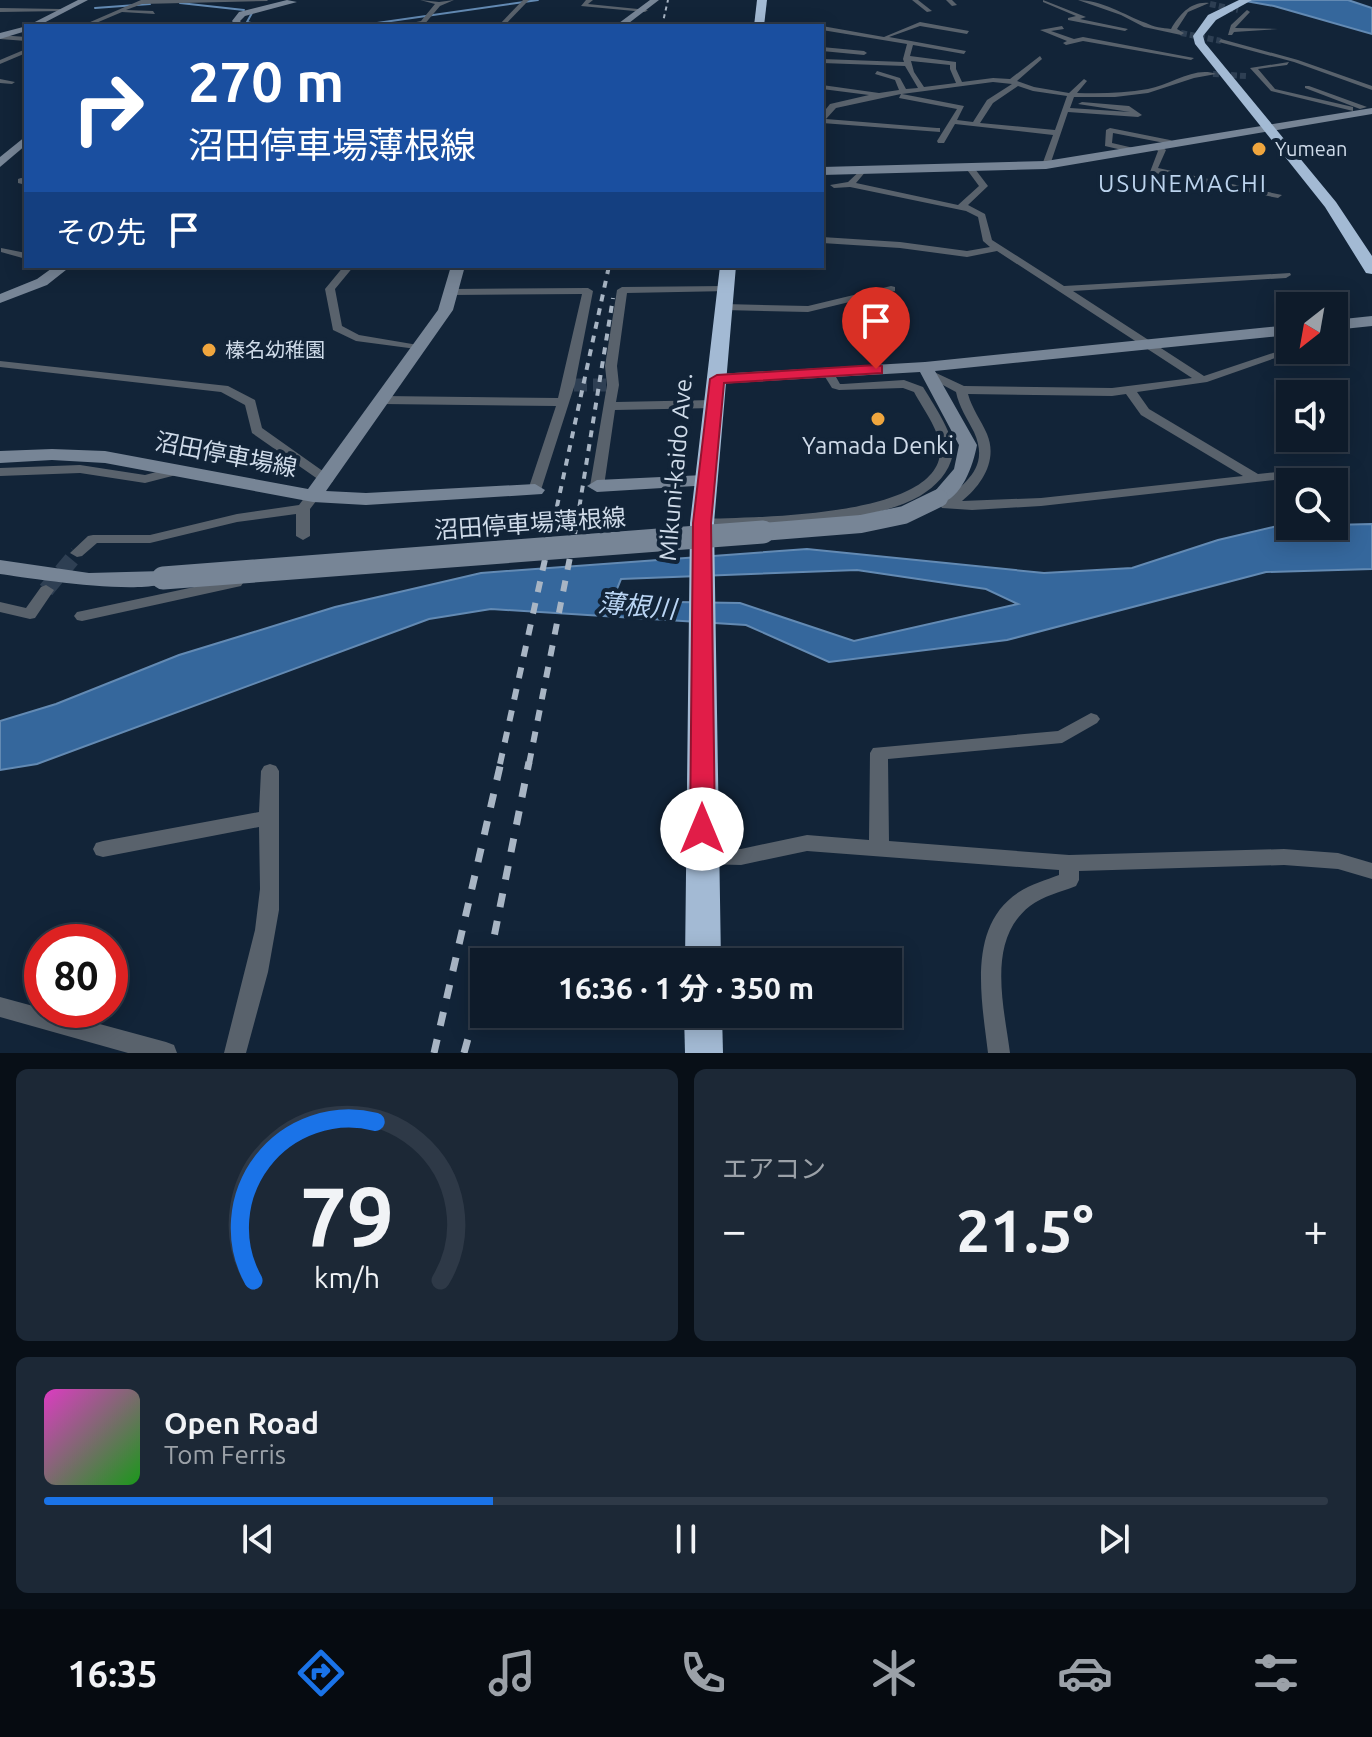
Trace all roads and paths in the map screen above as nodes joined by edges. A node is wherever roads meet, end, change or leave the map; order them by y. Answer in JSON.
{"nodes":[{"id":1,"x":84,"y":0,"type":"edge"},
{"id":2,"x":291,"y":0,"type":"edge"},
{"id":3,"x":423,"y":0,"type":"edge"},
{"id":4,"x":451,"y":0,"type":"edge"},
{"id":5,"x":590,"y":0,"type":"edge"},
{"id":6,"x":655,"y":0,"type":"edge"},
{"id":7,"x":762,"y":0,"type":"edge"},
{"id":8,"x":915,"y":0,"type":"edge"},
{"id":9,"x":1059,"y":0,"type":"edge"},
{"id":10,"x":1081,"y":0,"type":"edge"},
{"id":11,"x":1247,"y":0,"type":"edge"},
{"id":12,"x":143,"y":1,"type":"edge"},
{"id":13,"x":265,"y":1,"type":"edge"},
{"id":14,"x":525,"y":1,"type":"edge"},
{"id":15,"x":1045,"y":1,"type":"edge"},
{"id":16,"x":1205,"y":2,"type":"edge"},
{"id":17,"x":1029,"y":3,"type":"dead end"},
{"id":18,"x":440,"y":4,"type":"junction"},
{"id":19,"x":1234,"y":9,"type":"junction"},
{"id":20,"x":0,"y":10,"type":"edge"},
{"id":21,"x":645,"y":10,"type":"junction"},
{"id":22,"x":61,"y":11,"type":"junction"},
{"id":23,"x":929,"y":11,"type":"dead end"},
{"id":24,"x":120,"y":12,"type":"junction"},
{"id":25,"x":153,"y":13,"type":"dead end"},
{"id":26,"x":34,"y":24,"type":"edge"},
{"id":27,"x":89,"y":24,"type":"edge"},
{"id":28,"x":238,"y":24,"type":"edge"},
{"id":29,"x":422,"y":24,"type":"edge"},
{"id":30,"x":503,"y":24,"type":"edge"},
{"id":31,"x":622,"y":24,"type":"edge"},
{"id":32,"x":759,"y":24,"type":"edge"},
{"id":33,"x":0,"y":26,"type":"edge"},
{"id":34,"x":24,"y":27,"type":"edge"},
{"id":35,"x":24,"y":28,"type":"edge"},
{"id":36,"x":824,"y":28,"type":"edge"},
{"id":37,"x":1062,"y":28,"type":"dead end"},
{"id":38,"x":1125,"y":29,"type":"dead end"},
{"id":39,"x":1275,"y":29,"type":"dead end"},
{"id":40,"x":1231,"y":30,"type":"junction"},
{"id":41,"x":967,"y":32,"type":"dead end"},
{"id":42,"x":1179,"y":33,"type":"junction"},
{"id":43,"x":0,"y":37,"type":"edge"},
{"id":44,"x":935,"y":37,"type":"dead end"},
{"id":45,"x":24,"y":39,"type":"edge"},
{"id":46,"x":884,"y":40,"type":"junction"},
{"id":47,"x":954,"y":40,"type":"dead end"},
{"id":48,"x":911,"y":43,"type":"junction"},
{"id":49,"x":920,"y":44,"type":"junction"},
{"id":50,"x":943,"y":48,"type":"junction"},
{"id":51,"x":824,"y":49,"type":"edge"},
{"id":52,"x":24,"y":52,"type":"edge"},
{"id":53,"x":964,"y":52,"type":"dead end"},
{"id":54,"x":868,"y":55,"type":"junction"},
{"id":55,"x":1040,"y":58,"type":"dead end"},
{"id":56,"x":1191,"y":58,"type":"junction"},
{"id":57,"x":824,"y":61,"type":"edge"},
{"id":58,"x":906,"y":61,"type":"junction"},
{"id":59,"x":1296,"y":61,"type":"junction"},
{"id":60,"x":0,"y":62,"type":"edge"},
{"id":61,"x":939,"y":62,"type":"junction"},
{"id":62,"x":877,"y":73,"type":"dead end"},
{"id":63,"x":1246,"y":76,"type":"tunnel mouth"},
{"id":64,"x":1260,"y":77,"type":"junction"},
{"id":65,"x":0,"y":81,"type":"edge"},
{"id":66,"x":1084,"y":81,"type":"dead end"},
{"id":67,"x":12,"y":82,"type":"dead end"},
{"id":68,"x":1015,"y":82,"type":"junction"},
{"id":69,"x":960,"y":85,"type":"junction"},
{"id":70,"x":824,"y":87,"type":"edge"},
{"id":71,"x":1307,"y":87,"type":"dead end"},
{"id":72,"x":926,"y":88,"type":"junction"},
{"id":73,"x":1372,"y":88,"type":"edge"},
{"id":74,"x":903,"y":91,"type":"junction"},
{"id":75,"x":890,"y":93,"type":"junction"},
{"id":76,"x":880,"y":95,"type":"junction"},
{"id":77,"x":933,"y":102,"type":"junction"},
{"id":78,"x":1068,"y":103,"type":"junction"},
{"id":79,"x":1370,"y":110,"type":"edge"},
{"id":80,"x":1348,"y":112,"type":"junction"},
{"id":81,"x":824,"y":115,"type":"edge"},
{"id":82,"x":824,"y":120,"type":"edge"},
{"id":83,"x":953,"y":122,"type":"junction"},
{"id":84,"x":975,"y":125,"type":"junction"},
{"id":85,"x":1270,"y":127,"type":"junction"},
{"id":86,"x":937,"y":130,"type":"dead end"},
{"id":87,"x":1057,"y":133,"type":"junction"},
{"id":88,"x":24,"y":141,"type":"edge"},
{"id":89,"x":941,"y":141,"type":"dead end"},
{"id":90,"x":1178,"y":143,"type":"junction"},
{"id":91,"x":1158,"y":147,"type":"junction"},
{"id":92,"x":1135,"y":151,"type":"junction"},
{"id":93,"x":0,"y":163,"type":"edge"},
{"id":94,"x":1046,"y":165,"type":"junction"},
{"id":95,"x":969,"y":167,"type":"junction"},
{"id":96,"x":863,"y":170,"type":"junction"},
{"id":97,"x":824,"y":171,"type":"edge"},
{"id":98,"x":850,"y":184,"type":"junction"},
{"id":99,"x":834,"y":185,"type":"dead end"},
{"id":100,"x":1278,"y":195,"type":"dead end"},
{"id":101,"x":965,"y":209,"type":"junction"},
{"id":102,"x":824,"y":240,"type":"edge"},
{"id":103,"x":998,"y":248,"type":"junction"},
{"id":104,"x":24,"y":256,"type":"edge"},
{"id":105,"x":0,"y":262,"type":"edge"},
{"id":106,"x":59,"y":268,"type":"edge"},
{"id":107,"x":347,"y":268,"type":"edge"},
{"id":108,"x":457,"y":268,"type":"edge"},
{"id":109,"x":728,"y":268,"type":"edge"},
{"id":110,"x":1372,"y":269,"type":"edge"},
{"id":111,"x":1286,"y":275,"type":"dead end"},
{"id":112,"x":891,"y":289,"type":"dead end"},
{"id":113,"x":1062,"y":289,"type":"junction"},
{"id":114,"x":451,"y":292,"type":"junction"},
{"id":115,"x":725,"y":298,"type":"junction"},
{"id":116,"x":0,"y":299,"type":"edge"},
{"id":117,"x":1372,"y":321,"type":"edge"},
{"id":118,"x":1348,"y":324,"type":"edge"},
{"id":119,"x":1276,"y":331,"type":"edge"},
{"id":120,"x":1147,"y":345,"type":"junction"},
{"id":121,"x":420,"y":348,"type":"junction"},
{"id":122,"x":1276,"y":355,"type":"edge"},
{"id":123,"x":0,"y":364,"type":"edge"},
{"id":124,"x":927,"y":370,"type":"junction"},
{"id":125,"x":828,"y":372,"type":"junction"},
{"id":126,"x":717,"y":379,"type":"junction"},
{"id":127,"x":1203,"y":380,"type":"junction"},
{"id":128,"x":962,"y":390,"type":"junction"},
{"id":129,"x":1129,"y":390,"type":"junction"},
{"id":130,"x":383,"y":400,"type":"junction"},
{"id":131,"x":564,"y":402,"type":"junction"},
{"id":132,"x":714,"y":404,"type":"junction"},
{"id":133,"x":609,"y":406,"type":"junction"},
{"id":134,"x":0,"y":457,"type":"edge"},
{"id":135,"x":175,"y":471,"type":"junction"},
{"id":136,"x":0,"y":472,"type":"edge"},
{"id":137,"x":1276,"y":476,"type":"edge"},
{"id":138,"x":327,"y":479,"type":"junction"},
{"id":139,"x":1257,"y":479,"type":"junction"},
{"id":140,"x":704,"y":481,"type":"junction"},
{"id":141,"x":597,"y":486,"type":"joint"},
{"id":142,"x":535,"y":490,"type":"joint"},
{"id":143,"x":944,"y":501,"type":"junction"},
{"id":144,"x":308,"y":503,"type":"junction"},
{"id":145,"x":884,"y":505,"type":"junction"},
{"id":146,"x":702,"y":532,"type":"junction"},
{"id":147,"x":303,"y":536,"type":"dead end"},
{"id":148,"x":77,"y":553,"type":"tunnel mouth"},
{"id":149,"x":0,"y":567,"type":"edge"},
{"id":150,"x":236,"y":583,"type":"dead end"},
{"id":151,"x":46,"y":590,"type":"tunnel mouth"},
{"id":152,"x":0,"y":607,"type":"edge"},
{"id":153,"x":82,"y":616,"type":"dead end"},
{"id":154,"x":1091,"y":719,"type":"dead end"},
{"id":155,"x":270,"y":771,"type":"dead end"},
{"id":156,"x":267,"y":818,"type":"junction"},
{"id":157,"x":103,"y":849,"type":"dead end"},
{"id":158,"x":879,"y":850,"type":"junction"},
{"id":159,"x":703,"y":856,"type":"junction"},
{"id":160,"x":1069,"y":863,"type":"junction"},
{"id":161,"x":1372,"y":871,"type":"edge"},
{"id":162,"x":703,"y":948,"type":"edge"},
{"id":163,"x":0,"y":1007,"type":"edge"},
{"id":164,"x":703,"y":1028,"type":"edge"},
{"id":165,"x":166,"y":1053,"type":"edge"},
{"id":166,"x":235,"y":1053,"type":"edge"},
{"id":167,"x":704,"y":1053,"type":"edge"},
{"id":168,"x":999,"y":1053,"type":"edge"}],
"edges":[{"from":1,"to":22,"type":"main road"},
{"from":2,"to":28,"type":"main road"},
{"from":3,"to":18,"type":"street"},
{"from":4,"to":18,"type":"street"},
{"from":5,"to":21,"type":"street"},
{"from":6,"to":21,"type":"main road"},
{"from":7,"to":32,"type":"highway"},
{"from":8,"to":23,"type":"street"},
{"from":9,"to":15,"type":"street"},
{"from":10,"to":42,"type":"street"},
{"from":11,"to":19,"type":"highway"},
{"from":12,"to":13,"type":"street"},
{"from":12,"to":24,"type":"street"},
{"from":14,"to":30,"type":"street"},
{"from":15,"to":17,"type":"street"},
{"from":15,"to":38,"type":"street"},
{"from":16,"to":42,"type":"street"},
{"from":18,"to":29,"type":"street"},
{"from":19,"to":40,"type":"street"},
{"from":19,"to":85,"type":"highway"},
{"from":20,"to":22,"type":"street"},
{"from":21,"to":31,"type":"main road"},
{"from":22,"to":26,"type":"main road"},
{"from":24,"to":25,"type":"street"},
{"from":24,"to":27,"type":"street"},
{"from":33,"to":34,"type":"main road"},
{"from":35,"to":43,"type":"main road"},
{"from":36,"to":46,"type":"street"},
{"from":37,"to":56,"type":"street"},
{"from":39,"to":40,"type":"street"},
{"from":40,"to":59,"type":"street"},
{"from":41,"to":46,"type":"street"},
{"from":42,"to":56,"type":"street"},
{"from":43,"to":45,"type":"street"},
{"from":44,"to":49,"type":"street"},
{"from":46,"to":48,"type":"street"},
{"from":47,"to":50,"type":"street"},
{"from":48,"to":49,"type":"street"},
{"from":48,"to":58,"type":"street"},
{"from":49,"to":50,"type":"street"},
{"from":50,"to":53,"type":"street"},
{"from":50,"to":61,"type":"street"},
{"from":51,"to":54,"type":"street"},
{"from":52,"to":60,"type":"street"},
{"from":54,"to":57,"type":"street"},
{"from":54,"to":58,"type":"street"},
{"from":55,"to":68,"type":"street"},
{"from":56,"to":78,"type":"street"},
{"from":58,"to":61,"type":"street"},
{"from":58,"to":72,"type":"street"},
{"from":59,"to":64,"type":"street"},
{"from":59,"to":73,"type":"street"},
{"from":61,"to":69,"type":"street"},
{"from":62,"to":74,"type":"street"},
{"from":63,"to":64,"type":"street"},
{"from":64,"to":80,"type":"street"},
{"from":65,"to":67,"type":"street"},
{"from":66,"to":78,"type":"street"},
{"from":68,"to":69,"type":"street"},
{"from":68,"to":78,"type":"street"},
{"from":68,"to":84,"type":"street"},
{"from":69,"to":72,"type":"street"},
{"from":70,"to":76,"type":"street"},
{"from":71,"to":79,"type":"street"},
{"from":72,"to":74,"type":"street"},
{"from":72,"to":77,"type":"street"},
{"from":74,"to":75,"type":"street"},
{"from":75,"to":76,"type":"street"},
{"from":75,"to":77,"type":"street"},
{"from":76,"to":81,"type":"street"},
{"from":77,"to":83,"type":"street"},
{"from":78,"to":78,"type":"street"},
{"from":78,"to":87,"type":"street"},
{"from":79,"to":80,"type":"main road"},
{"from":80,"to":85,"type":"main road"},
{"from":82,"to":86,"type":"street"},
{"from":83,"to":84,"type":"street"},
{"from":83,"to":89,"type":"street"},
{"from":84,"to":87,"type":"street"},
{"from":85,"to":90,"type":"main road"},
{"from":85,"to":110,"type":"highway"},
{"from":87,"to":94,"type":"street"},
{"from":88,"to":93,"type":"main road"},
{"from":90,"to":91,"type":"main road"},
{"from":90,"to":92,"type":"street"},
{"from":91,"to":92,"type":"main road"},
{"from":91,"to":100,"type":"street"},
{"from":92,"to":94,"type":"main road"},
{"from":94,"to":95,"type":"main road"},
{"from":95,"to":96,"type":"main road"},
{"from":95,"to":101,"type":"street"},
{"from":96,"to":97,"type":"main road"},
{"from":96,"to":98,"type":"street"},
{"from":98,"to":99,"type":"street"},
{"from":98,"to":101,"type":"street"},
{"from":101,"to":103,"type":"street"},
{"from":102,"to":103,"type":"street"},
{"from":103,"to":113,"type":"street"},
{"from":104,"to":105,"type":"street"},
{"from":106,"to":116,"type":"main road"},
{"from":107,"to":121,"type":"street"},
{"from":108,"to":114,"type":"main road","name":"沼田停車場線"},
{"from":109,"to":115,"type":"highway","name":"Mikuni-kaido Ave."},
{"from":111,"to":113,"type":"street"},
{"from":112,"to":115,"type":"street"},
{"from":113,"to":120,"type":"street"},
{"from":114,"to":121,"type":"main road","name":"沼田停車場線"},
{"from":114,"to":131,"type":"street"},
{"from":115,"to":126,"type":"highway","name":"Mikuni-kaido Ave."},
{"from":115,"to":133,"type":"street"},
{"from":117,"to":118,"type":"main road"},
{"from":119,"to":120,"type":"main road"},
{"from":120,"to":124,"type":"main road"},
{"from":120,"to":127,"type":"street"},
{"from":121,"to":130,"type":"main road","name":"沼田停車場線"},
{"from":122,"to":127,"type":"street"},
{"from":123,"to":138,"type":"street"},
{"from":124,"to":125,"type":"main road"},
{"from":124,"to":128,"type":"street"},
{"from":124,"to":143,"type":"main road","name":"沼田停車場薄根線"},
{"from":125,"to":126,"type":"main road"},
{"from":125,"to":145,"type":"street"},
{"from":126,"to":132,"type":"highway","name":"Mikuni-kaido Ave."},
{"from":127,"to":129,"type":"street"},
{"from":128,"to":129,"type":"street"},
{"from":128,"to":143,"type":"street"},
{"from":129,"to":139,"type":"street"},
{"from":130,"to":131,"type":"street"},
{"from":130,"to":138,"type":"main road","name":"沼田停車場線"},
{"from":131,"to":142,"type":"street"},
{"from":132,"to":133,"type":"street"},
{"from":132,"to":140,"type":"highway","name":"Mikuni-kaido Ave."},
{"from":133,"to":141,"type":"street"},
{"from":134,"to":135,"type":"main road","name":"沼田停車場線"},
{"from":135,"to":136,"type":"street"},
{"from":135,"to":144,"type":"main road","name":"沼田停車場線"},
{"from":137,"to":139,"type":"street"},
{"from":138,"to":144,"type":"main road","name":"沼田停車場線"},
{"from":139,"to":143,"type":"street"},
{"from":140,"to":141,"type":"main road"},
{"from":140,"to":146,"type":"highway","name":"Mikuni-kaido Ave."},
{"from":142,"to":144,"type":"main road"},
{"from":143,"to":145,"type":"street"},
{"from":143,"to":149,"type":"main road","name":"沼田停車場薄根線","bridge":true},
{"from":144,"to":147,"type":"street"},
{"from":144,"to":148,"type":"street"},
{"from":145,"to":146,"type":"street"},
{"from":146,"to":159,"type":"highway","name":"Mikuni-kaido Ave."},
{"from":150,"to":153,"type":"street"},
{"from":151,"to":152,"type":"street"},
{"from":154,"to":158,"type":"street"},
{"from":155,"to":156,"type":"street"},
{"from":156,"to":157,"type":"street"},
{"from":156,"to":166,"type":"street"},
{"from":158,"to":159,"type":"street"},
{"from":158,"to":160,"type":"street"},
{"from":159,"to":162,"type":"highway","name":"Mikuni-kaido Ave."},
{"from":160,"to":161,"type":"street"},
{"from":160,"to":168,"type":"street"},
{"from":163,"to":165,"type":"street"},
{"from":164,"to":167,"type":"highway"}]}
